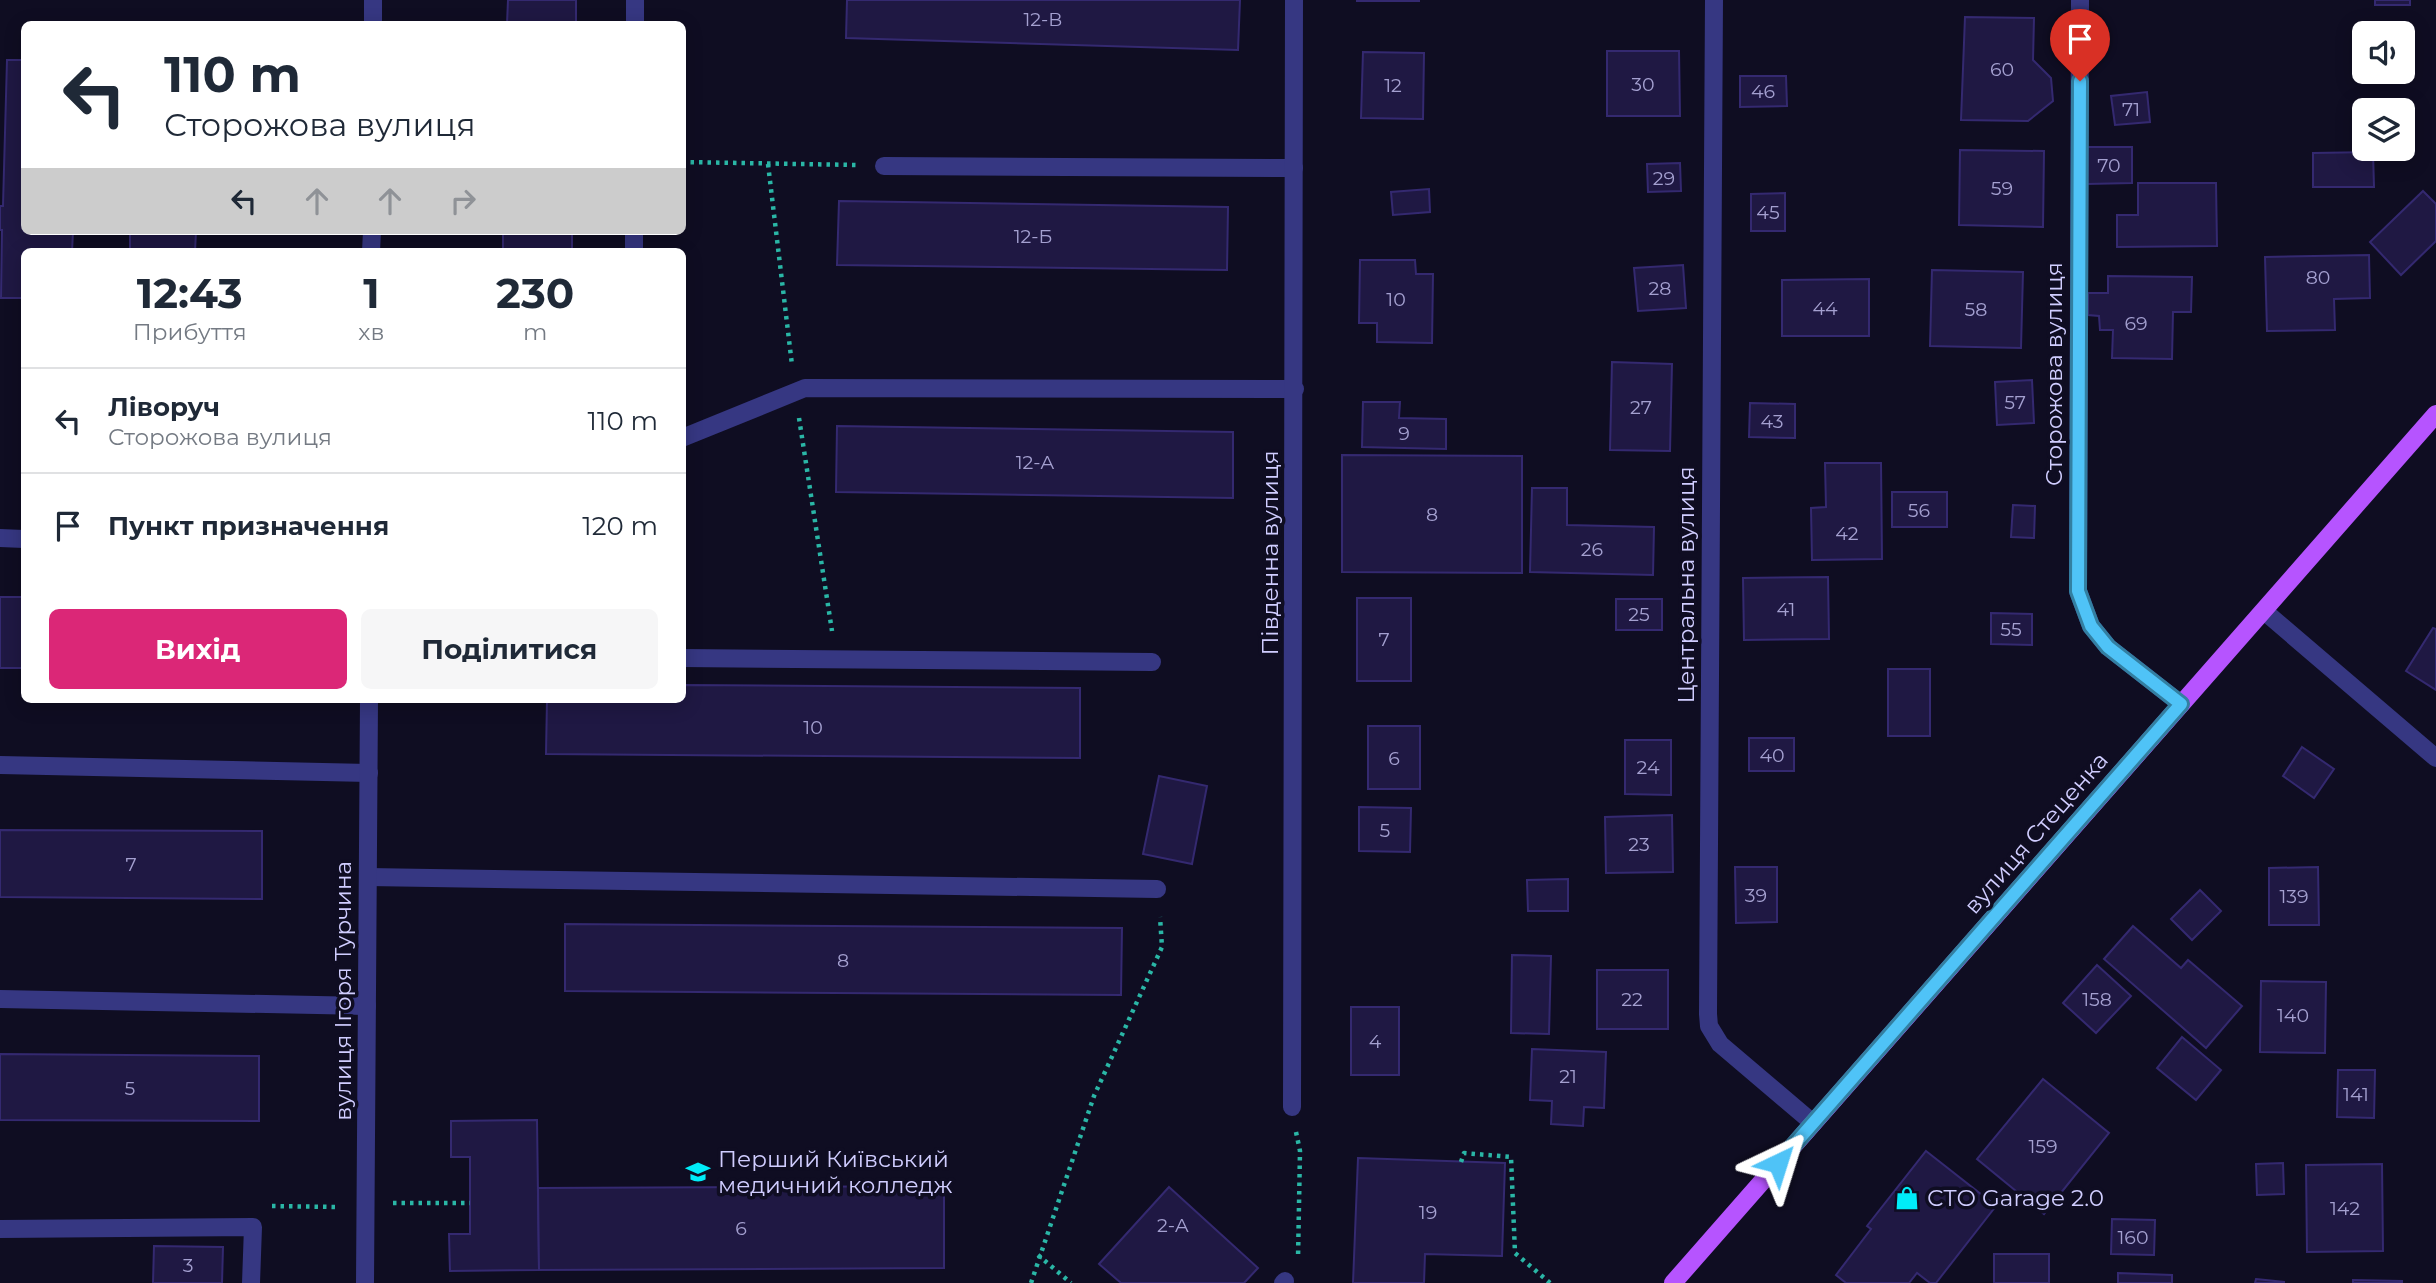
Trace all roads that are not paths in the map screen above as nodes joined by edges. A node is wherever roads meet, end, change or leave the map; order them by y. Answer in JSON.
{"nodes":[{"id":1,"x":373,"y":0,"type":"edge"},
{"id":2,"x":635,"y":0,"type":"edge"},
{"id":3,"x":1294,"y":0,"type":"edge"},
{"id":4,"x":1714,"y":0,"type":"edge"},
{"id":5,"x":2080,"y":0,"type":"edge"},
{"id":6,"x":373,"y":21,"type":"edge"},
{"id":7,"x":635,"y":21,"type":"edge"},
{"id":8,"x":884,"y":166,"type":"road end"},
{"id":9,"x":1294,"y":168,"type":"junction"},
{"id":10,"x":1295,"y":389,"type":"junction"},
{"id":11,"x":2436,"y":414,"type":"edge"},
{"id":12,"x":686,"y":436,"type":"edge"},
{"id":13,"x":0,"y":538,"type":"edge"},
{"id":14,"x":21,"y":539,"type":"edge"},
{"id":15,"x":2264,"y":611,"type":"junction"},
{"id":16,"x":686,"y":658,"type":"edge"},
{"id":17,"x":1152,"y":662,"type":"dead end"},
{"id":18,"x":369,"y":703,"type":"edge"},
{"id":19,"x":2181,"y":704,"type":"junction"},
{"id":20,"x":2436,"y":758,"type":"edge"},
{"id":21,"x":0,"y":765,"type":"edge"},
{"id":22,"x":369,"y":773,"type":"junction"},
{"id":23,"x":368,"y":877,"type":"junction"},
{"id":24,"x":1157,"y":889,"type":"road end"},
{"id":25,"x":0,"y":999,"type":"edge"},
{"id":26,"x":367,"y":1006,"type":"junction"},
{"id":27,"x":1292,"y":1107,"type":"road end"},
{"id":28,"x":1813,"y":1124,"type":"junction"},
{"id":29,"x":0,"y":1229,"type":"edge"},
{"id":30,"x":251,"y":1283,"type":"edge"},
{"id":31,"x":365,"y":1283,"type":"edge"},
{"id":32,"x":1673,"y":1283,"type":"edge"}],
"edges":[{"from":1,"to":6,"type":"street"},
{"from":2,"to":7,"type":"street"},
{"from":3,"to":9,"type":"street","name":"Південна вулиця"},
{"from":4,"to":28,"type":"street","name":"Центральна вулиця"},
{"from":5,"to":19,"type":"street","name":"Сторожова вулиця"},
{"from":8,"to":9,"type":"street"},
{"from":9,"to":10,"type":"street","name":"Південна вулиця"},
{"from":10,"to":12,"type":"street"},
{"from":10,"to":27,"type":"street","name":"Південна вулиця"},
{"from":11,"to":15,"type":"main road","name":"вулиця Стеценка"},
{"from":13,"to":14,"type":"street"},
{"from":15,"to":19,"type":"main road","name":"вулиця Стеценка"},
{"from":15,"to":20,"type":"street"},
{"from":16,"to":17,"type":"street"},
{"from":18,"to":22,"type":"street","name":"вулиця Ігоря Турчина"},
{"from":19,"to":28,"type":"main road","name":"вулиця Стеценка"},
{"from":21,"to":22,"type":"street"},
{"from":22,"to":23,"type":"street","name":"вулиця Ігоря Турчина"},
{"from":23,"to":24,"type":"street"},
{"from":23,"to":26,"type":"street","name":"вулиця Ігоря Турчина"},
{"from":25,"to":26,"type":"street"},
{"from":26,"to":31,"type":"street","name":"вулиця Ігоря Турчина"},
{"from":28,"to":32,"type":"main road","name":"вулиця Стеценка"},
{"from":29,"to":30,"type":"street"}]}
